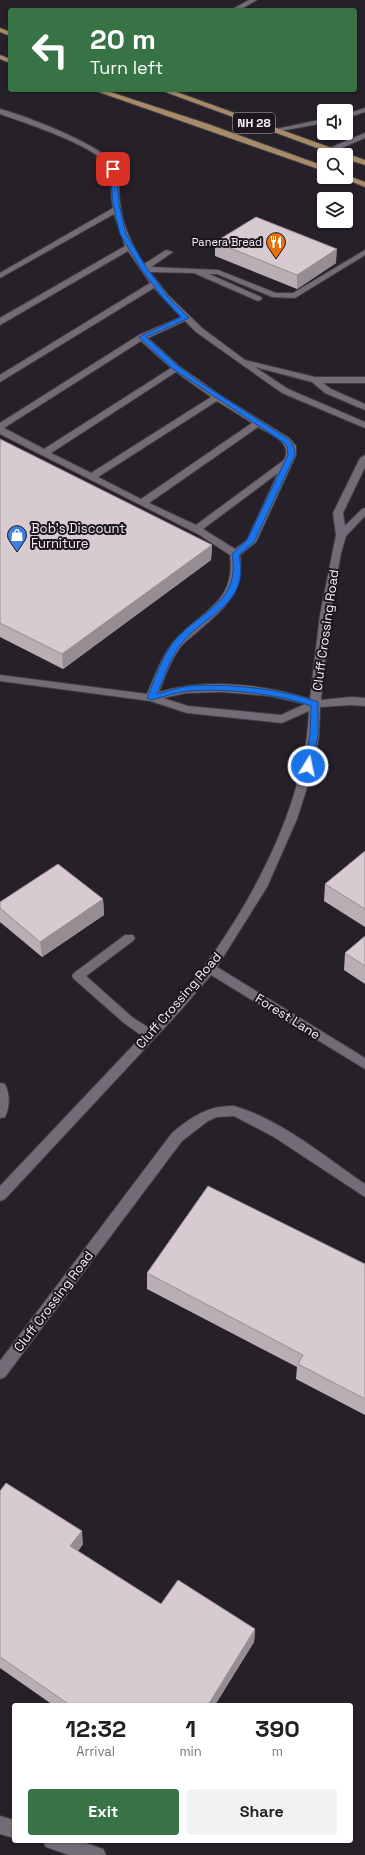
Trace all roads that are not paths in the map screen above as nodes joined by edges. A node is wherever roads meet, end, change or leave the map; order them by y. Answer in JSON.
{"nodes":[{"id":1,"x":254,"y":0,"type":"edge"},
{"id":2,"x":238,"y":8,"type":"edge"},
{"id":3,"x":103,"y":92,"type":"edge"},
{"id":4,"x":170,"y":92,"type":"edge"},
{"id":5,"x":365,"y":110,"type":"edge"},
{"id":6,"x":0,"y":111,"type":"edge"},
{"id":7,"x":353,"y":114,"type":"edge"},
{"id":8,"x":317,"y":123,"type":"edge"},
{"id":9,"x":275,"y":130,"type":"junction"},
{"id":10,"x":365,"y":135,"type":"edge"},
{"id":11,"x":324,"y":148,"type":"edge"},
{"id":12,"x":334,"y":148,"type":"edge"},
{"id":13,"x":353,"y":158,"type":"edge"},
{"id":14,"x":365,"y":163,"type":"edge"},
{"id":15,"x":317,"y":167,"type":"edge"},
{"id":16,"x":353,"y":180,"type":"edge"},
{"id":17,"x":365,"y":185,"type":"edge"},
{"id":18,"x":117,"y":209,"type":"junction"},
{"id":19,"x":129,"y":247,"type":"junction"},
{"id":20,"x":169,"y":252,"type":"dead end"},
{"id":21,"x":365,"y":252,"type":"edge"},
{"id":22,"x":143,"y":268,"type":"junction"},
{"id":23,"x":195,"y":271,"type":"junction"},
{"id":24,"x":0,"y":276,"type":"edge"},
{"id":25,"x":155,"y":284,"type":"junction"},
{"id":26,"x":258,"y":299,"type":"dead end"},
{"id":27,"x":186,"y":318,"type":"junction"},
{"id":28,"x":0,"y":322,"type":"edge"},
{"id":29,"x":142,"y":337,"type":"junction"},
{"id":30,"x":242,"y":360,"type":"junction"},
{"id":31,"x":176,"y":368,"type":"junction"},
{"id":32,"x":0,"y":379,"type":"edge"},
{"id":33,"x":315,"y":380,"type":"junction"},
{"id":34,"x":365,"y":380,"type":"edge"},
{"id":35,"x":217,"y":397,"type":"junction"},
{"id":36,"x":365,"y":407,"type":"edge"},
{"id":37,"x":259,"y":422,"type":"junction"},
{"id":38,"x":365,"y":425,"type":"edge"},
{"id":39,"x":0,"y":426,"type":"edge"},
{"id":40,"x":0,"y":430,"type":"edge"},
{"id":41,"x":45,"y":453,"type":"junction"},
{"id":42,"x":365,"y":458,"type":"edge"},
{"id":43,"x":288,"y":461,"type":"junction"},
{"id":44,"x":92,"y":477,"type":"junction"},
{"id":45,"x":142,"y":503,"type":"junction"},
{"id":46,"x":365,"y":511,"type":"edge"},
{"id":47,"x":197,"y":529,"type":"junction"},
{"id":48,"x":341,"y":535,"type":"junction"},
{"id":49,"x":235,"y":554,"type":"junction"},
{"id":50,"x":0,"y":678,"type":"edge"},
{"id":51,"x":151,"y":698,"type":"junction"},
{"id":52,"x":365,"y":702,"type":"edge"},
{"id":53,"x":315,"y":704,"type":"junction"},
{"id":54,"x":129,"y":938,"type":"dead end"},
{"id":55,"x":210,"y":968,"type":"junction"},
{"id":56,"x":150,"y":1035,"type":"junction"},
{"id":57,"x":365,"y":1064,"type":"edge"},
{"id":58,"x":0,"y":1088,"type":"edge"},
{"id":59,"x":0,"y":1113,"type":"edge"},
{"id":60,"x":365,"y":1191,"type":"edge"},
{"id":61,"x":0,"y":1195,"type":"edge"},
{"id":62,"x":0,"y":1372,"type":"edge"},
{"id":63,"x":0,"y":1825,"type":"edge"},
{"id":64,"x":12,"y":1828,"type":"edge"},
{"id":65,"x":58,"y":1843,"type":"edge"},
{"id":66,"x":97,"y":1855,"type":"edge"}],
"edges":[{"from":1,"to":2,"type":"street"},
{"from":3,"to":15,"type":"main road","number":"NH 28"},
{"from":4,"to":9,"type":"main road","number":"NH 28"},
{"from":5,"to":7,"type":"street"},
{"from":6,"to":18,"type":"street"},
{"from":8,"to":9,"type":"street"},
{"from":9,"to":11,"type":"main road","number":"NH 28"},
{"from":10,"to":12,"type":"street"},
{"from":13,"to":14,"type":"main road","number":"NH 28"},
{"from":16,"to":17,"type":"main road"},
{"from":18,"to":19,"type":"street"},
{"from":18,"to":24,"type":"street"},
{"from":19,"to":22,"type":"street"},
{"from":19,"to":28,"type":"street"},
{"from":20,"to":22,"type":"street"},
{"from":21,"to":23,"type":"street"},
{"from":22,"to":23,"type":"street"},
{"from":22,"to":25,"type":"street"},
{"from":23,"to":26,"type":"street"},
{"from":25,"to":27,"type":"street"},
{"from":25,"to":32,"type":"street"},
{"from":27,"to":29,"type":"street"},
{"from":27,"to":30,"type":"street"},
{"from":29,"to":31,"type":"street"},
{"from":29,"to":39,"type":"street"},
{"from":30,"to":33,"type":"street"},
{"from":30,"to":38,"type":"street"},
{"from":31,"to":35,"type":"street"},
{"from":31,"to":41,"type":"street"},
{"from":33,"to":34,"type":"street"},
{"from":33,"to":36,"type":"street"},
{"from":35,"to":37,"type":"street"},
{"from":35,"to":44,"type":"street"},
{"from":37,"to":43,"type":"street"},
{"from":37,"to":45,"type":"street"},
{"from":40,"to":41,"type":"street"},
{"from":41,"to":44,"type":"street"},
{"from":42,"to":48,"type":"street","name":"Cluff Crossing Road"},
{"from":43,"to":47,"type":"street"},
{"from":43,"to":49,"type":"street"},
{"from":44,"to":45,"type":"street"},
{"from":45,"to":47,"type":"street"},
{"from":46,"to":48,"type":"street"},
{"from":47,"to":49,"type":"street"},
{"from":48,"to":53,"type":"street","name":"Cluff Crossing Road"},
{"from":49,"to":51,"type":"street"},
{"from":50,"to":51,"type":"street"},
{"from":51,"to":53,"type":"street"},
{"from":51,"to":53,"type":"street"},
{"from":52,"to":53,"type":"street"},
{"from":53,"to":55,"type":"street","name":"Cluff Crossing Road"},
{"from":54,"to":56,"type":"street"},
{"from":55,"to":56,"type":"street","name":"Cluff Crossing Road"},
{"from":55,"to":57,"type":"street","name":"Forest Lane"},
{"from":56,"to":61,"type":"street","name":"Cluff Crossing Road"},
{"from":58,"to":59,"type":"street"},
{"from":60,"to":62,"type":"street","name":"Cluff Crossing Road"},
{"from":63,"to":64,"type":"street"},
{"from":65,"to":66,"type":"street"}]}
